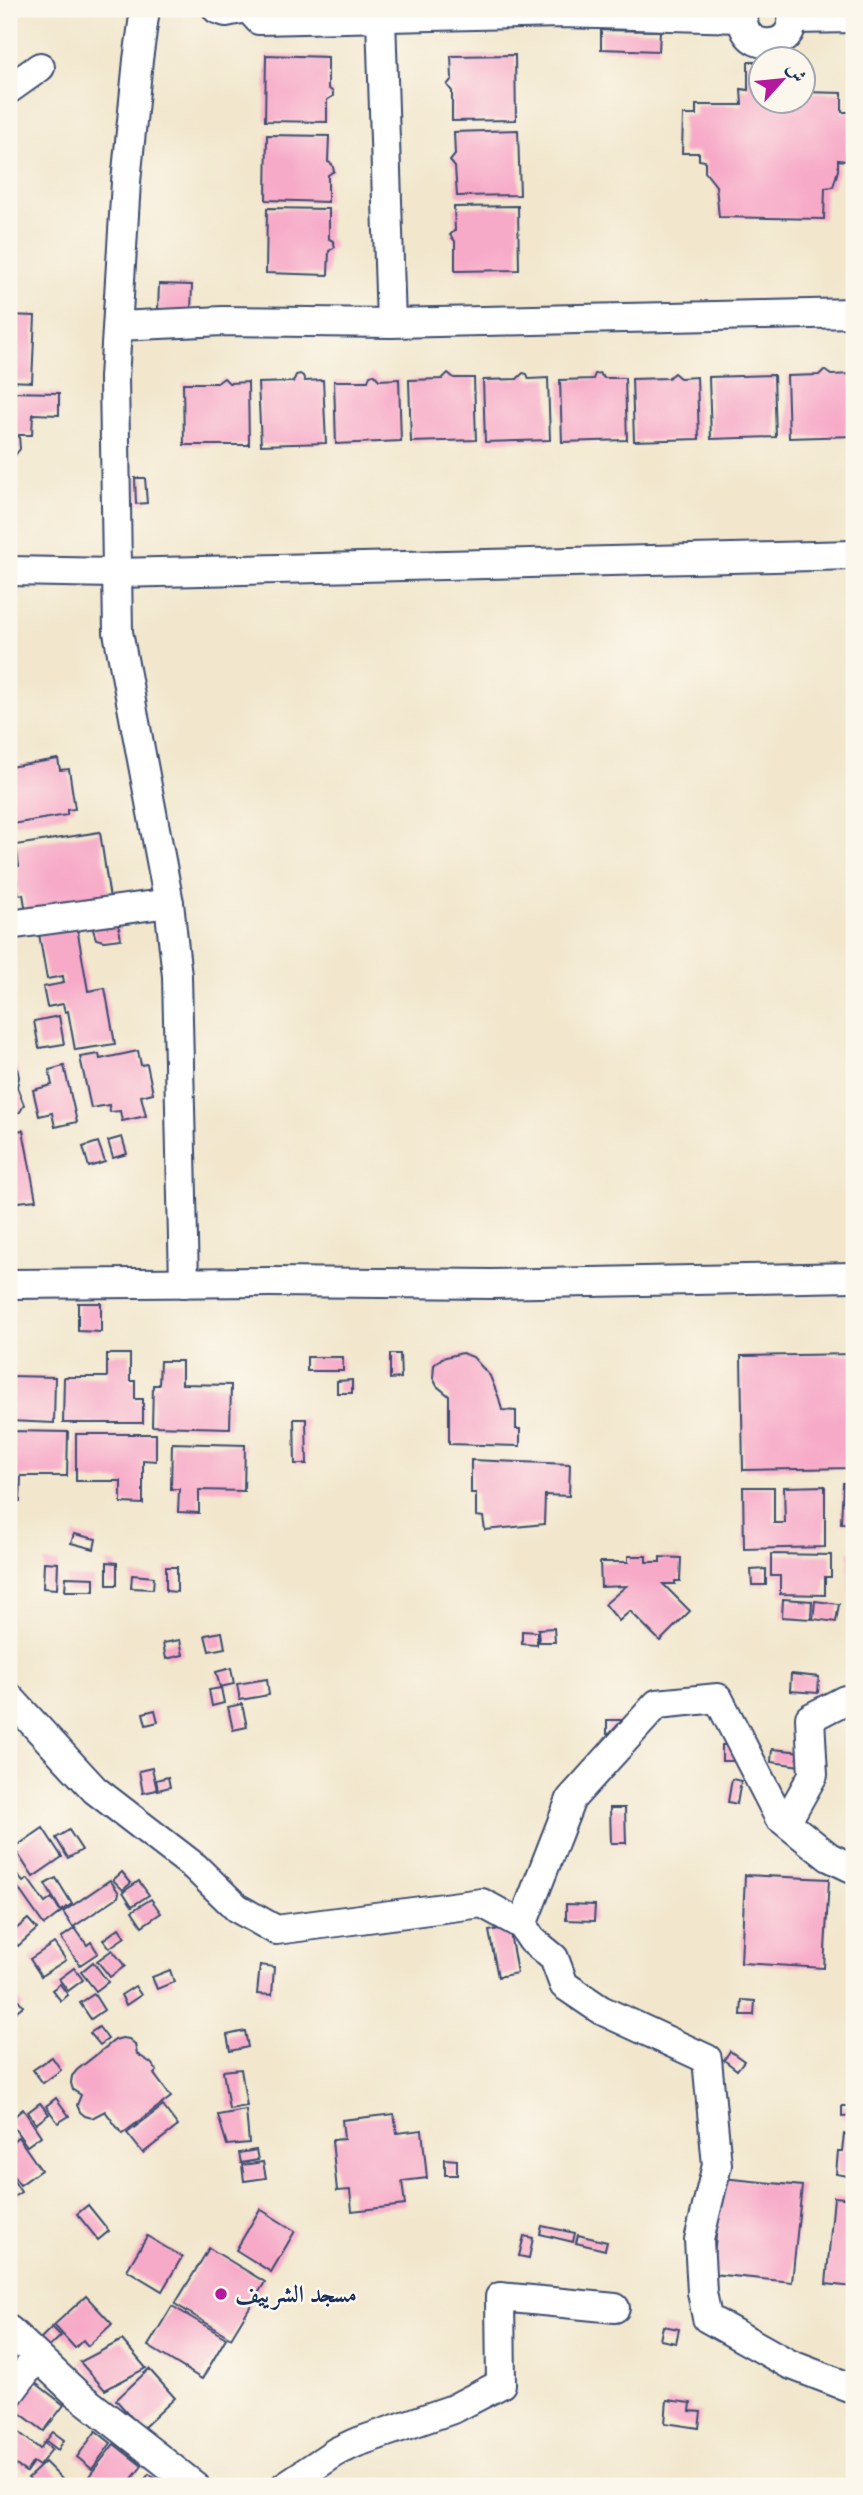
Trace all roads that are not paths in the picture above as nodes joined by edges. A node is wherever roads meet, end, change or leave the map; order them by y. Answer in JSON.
{"nodes":[{"id":1,"x":145,"y":9,"type":"edge"},
{"id":2,"x":217,"y":9,"type":"edge"},
{"id":3,"x":241,"y":9,"type":"edge"},
{"id":4,"x":249,"y":9,"type":"edge"},
{"id":5,"x":743,"y":13,"type":"edge"},
{"id":6,"x":792,"y":14,"type":"edge"},
{"id":7,"x":382,"y":18,"type":"junction"},
{"id":8,"x":854,"y":18,"type":"edge"},
{"id":9,"x":40,"y":67,"type":"dead end"},
{"id":10,"x":9,"y":89,"type":"edge"},
{"id":11,"x":854,"y":313,"type":"edge"},
{"id":12,"x":391,"y":323,"type":"junction"},
{"id":13,"x":118,"y":326,"type":"junction"},
{"id":14,"x":854,"y":555,"type":"edge"},
{"id":15,"x":9,"y":571,"type":"edge"},
{"id":16,"x":116,"y":573,"type":"junction"},
{"id":17,"x":169,"y":903,"type":"junction"},
{"id":18,"x":9,"y":925,"type":"edge"},
{"id":19,"x":854,"y":1277,"type":"edge"},
{"id":20,"x":184,"y":1283,"type":"junction"},
{"id":21,"x":9,"y":1284,"type":"edge"},
{"id":22,"x":9,"y":1698,"type":"edge"},
{"id":23,"x":854,"y":1701,"type":"edge"},
{"id":24,"x":779,"y":1817,"type":"junction"},
{"id":25,"x":854,"y":1869,"type":"edge"},
{"id":26,"x":522,"y":1925,"type":"junction"},
{"id":27,"x":615,"y":2308,"type":"dead end"},
{"id":28,"x":9,"y":2330,"type":"edge"},
{"id":29,"x":36,"y":2358,"type":"junction"},
{"id":30,"x":854,"y":2389,"type":"edge"},
{"id":31,"x":9,"y":2394,"type":"edge"},
{"id":32,"x":195,"y":2486,"type":"edge"},
{"id":33,"x":285,"y":2486,"type":"edge"}],
"edges":[{"from":1,"to":13,"type":"street"},
{"from":2,"to":3,"type":"street"},
{"from":4,"to":7,"type":"street"},
{"from":5,"to":6,"type":"street"},
{"from":5,"to":7,"type":"street"},
{"from":6,"to":8,"type":"street"},
{"from":7,"to":12,"type":"street"},
{"from":9,"to":10,"type":"street"},
{"from":11,"to":12,"type":"street"},
{"from":12,"to":13,"type":"street"},
{"from":13,"to":16,"type":"street"},
{"from":14,"to":16,"type":"street"},
{"from":15,"to":16,"type":"street"},
{"from":16,"to":17,"type":"street"},
{"from":17,"to":18,"type":"street"},
{"from":17,"to":20,"type":"street"},
{"from":19,"to":20,"type":"street"},
{"from":20,"to":21,"type":"street"},
{"from":22,"to":26,"type":"street"},
{"from":23,"to":24,"type":"street"},
{"from":24,"to":25,"type":"street"},
{"from":24,"to":26,"type":"street"},
{"from":26,"to":30,"type":"street"},
{"from":27,"to":33,"type":"street"},
{"from":28,"to":29,"type":"street"},
{"from":29,"to":31,"type":"street"},
{"from":29,"to":32,"type":"street"}]}
